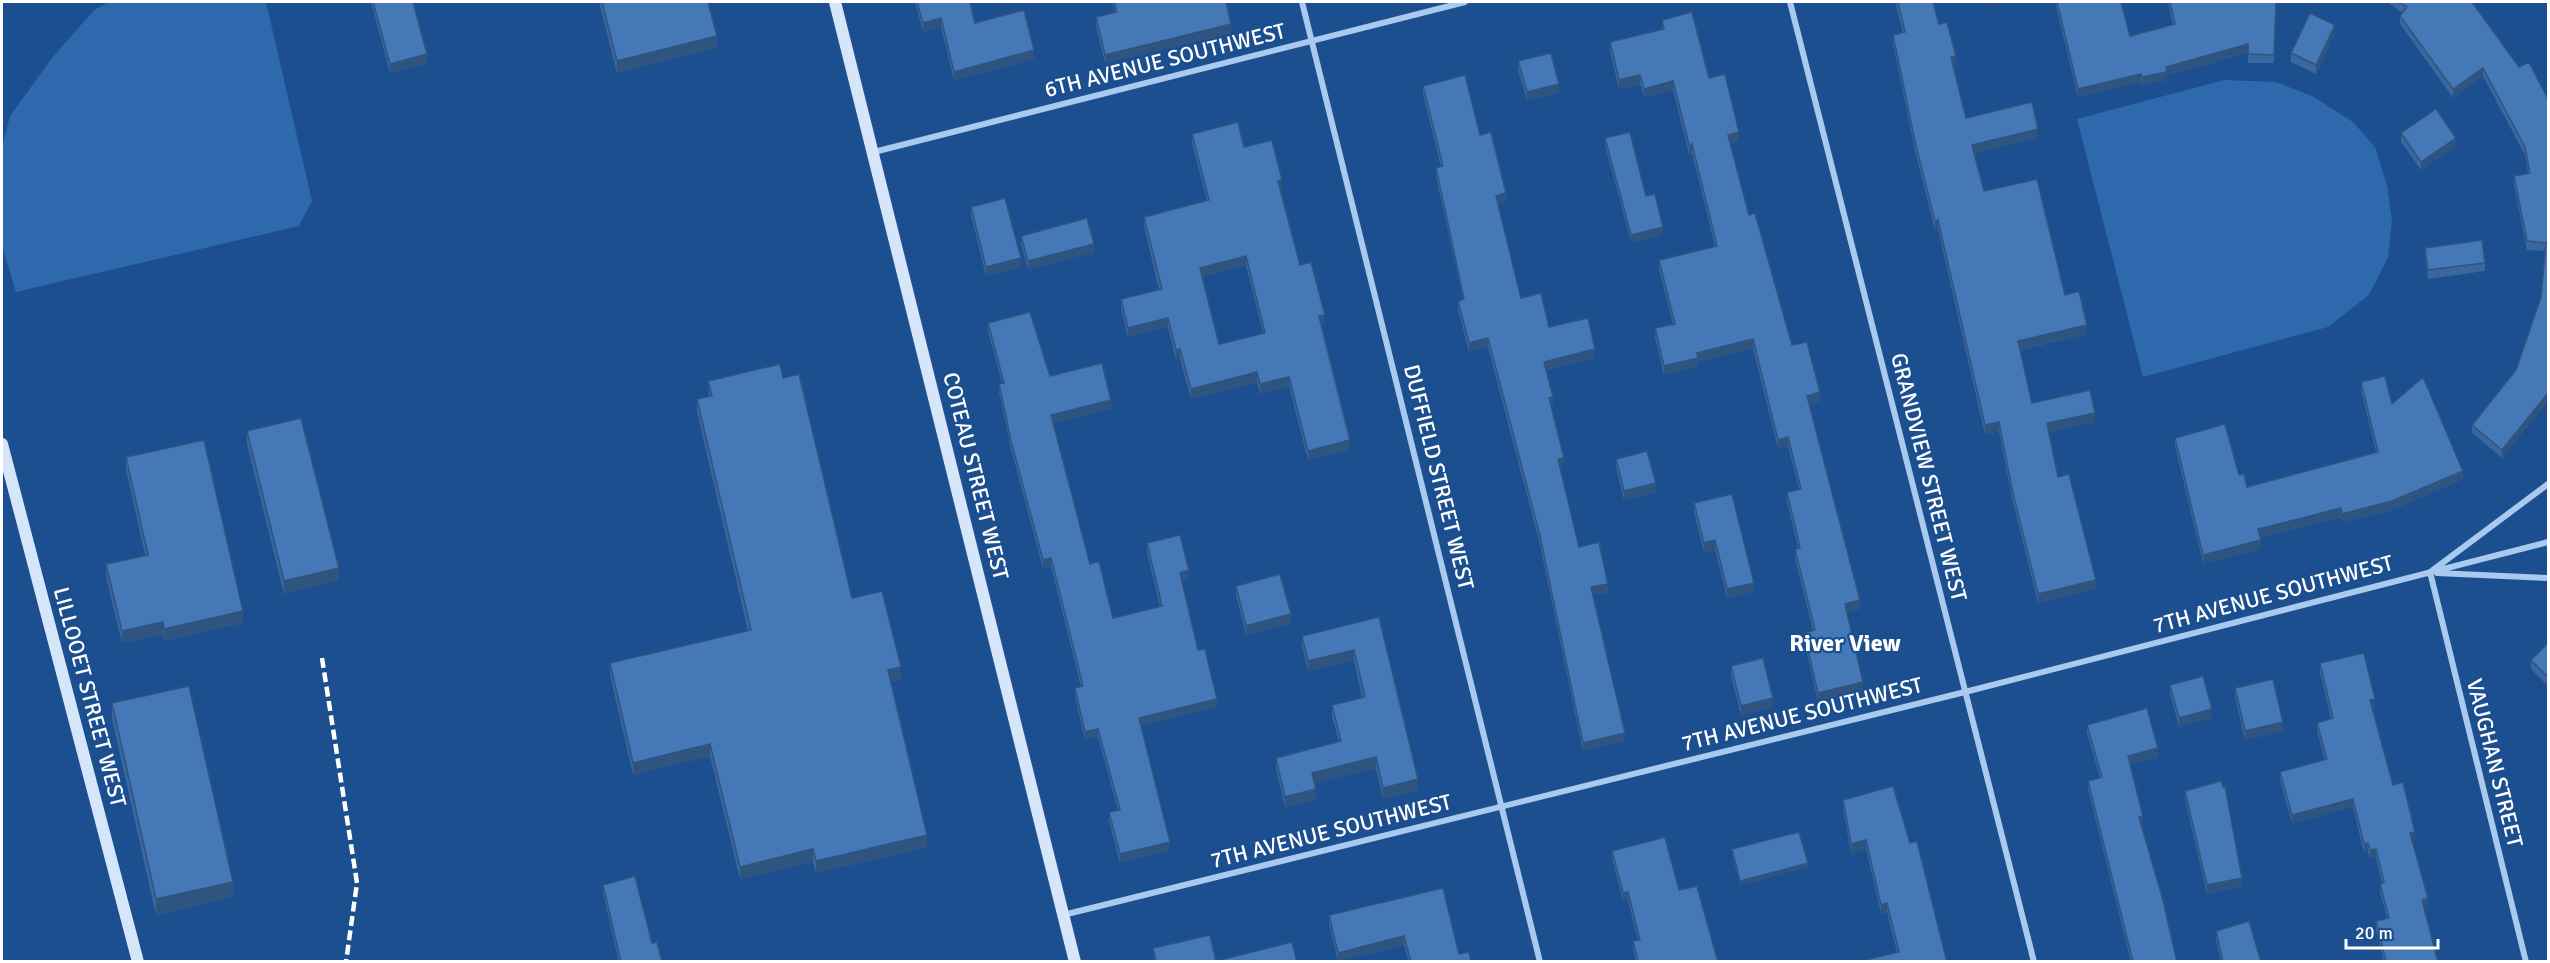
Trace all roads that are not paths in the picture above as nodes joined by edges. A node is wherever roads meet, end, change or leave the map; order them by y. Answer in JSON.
{"nodes":[{"id":1,"x":835,"y":2,"type":"edge"},
{"id":2,"x":1302,"y":2,"type":"edge"},
{"id":3,"x":1465,"y":2,"type":"edge"},
{"id":4,"x":1790,"y":2,"type":"edge"},
{"id":5,"x":1312,"y":42,"type":"junction"},
{"id":6,"x":874,"y":152,"type":"junction"},
{"id":7,"x":2,"y":444,"type":"edge"},
{"id":8,"x":2548,"y":484,"type":"edge"},
{"id":9,"x":2548,"y":542,"type":"edge"},
{"id":10,"x":2430,"y":572,"type":"junction"},
{"id":11,"x":2548,"y":578,"type":"edge"},
{"id":12,"x":1965,"y":692,"type":"junction"},
{"id":13,"x":1502,"y":807,"type":"junction"},
{"id":14,"x":1063,"y":915,"type":"junction"},
{"id":15,"x":138,"y":962,"type":"edge"},
{"id":16,"x":1075,"y":962,"type":"edge"},
{"id":17,"x":1540,"y":962,"type":"edge"},
{"id":18,"x":2034,"y":962,"type":"edge"},
{"id":19,"x":2526,"y":962,"type":"edge"}],
"edges":[{"from":1,"to":6,"type":"street","name":"COTEAU STREET WEST"},
{"from":2,"to":5,"type":"street","name":"DUFFIELD STREET WEST"},
{"from":3,"to":5,"type":"street","name":"6TH AVENUE SOUTHWEST"},
{"from":4,"to":12,"type":"street","name":"GRANDVIEW STREET WEST"},
{"from":5,"to":6,"type":"street","name":"6TH AVENUE SOUTHWEST"},
{"from":5,"to":13,"type":"street","name":"DUFFIELD STREET WEST"},
{"from":6,"to":14,"type":"street","name":"COTEAU STREET WEST"},
{"from":7,"to":15,"type":"street","name":"LILLOOET STREET WEST"},
{"from":8,"to":10,"type":"street"},
{"from":9,"to":10,"type":"street","name":"7TH AVENUE SOUTHWEST"},
{"from":10,"to":11,"type":"street"},
{"from":10,"to":12,"type":"street","name":"7TH AVENUE SOUTHWEST"},
{"from":10,"to":19,"type":"street","name":"VAUGHAN STREET"},
{"from":12,"to":13,"type":"street","name":"7TH AVENUE SOUTHWEST"},
{"from":12,"to":18,"type":"street","name":"GRANDVIEW STREET WEST"},
{"from":13,"to":14,"type":"street","name":"7TH AVENUE SOUTHWEST"},
{"from":13,"to":17,"type":"street","name":"DUFFIELD STREET WEST"},
{"from":14,"to":16,"type":"street","name":"COTEAU STREET WEST"}]}
